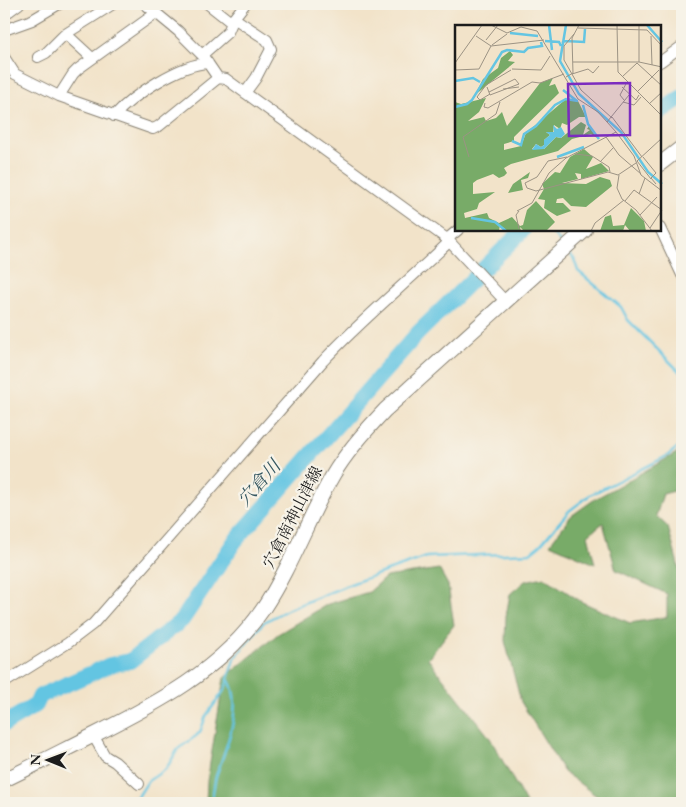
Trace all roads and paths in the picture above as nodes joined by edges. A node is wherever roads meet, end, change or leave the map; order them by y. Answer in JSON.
{"nodes":[{"id":1,"x":19,"y":4,"type":"edge"},
{"id":2,"x":59,"y":4,"type":"edge"},
{"id":3,"x":114,"y":4,"type":"edge"},
{"id":4,"x":146,"y":4,"type":"edge"},
{"id":5,"x":208,"y":4,"type":"edge"},
{"id":6,"x":246,"y":4,"type":"edge"},
{"id":7,"x":156,"y":13,"type":"junction"},
{"id":8,"x":4,"y":15,"type":"edge"},
{"id":9,"x":233,"y":21,"type":"junction"},
{"id":10,"x":4,"y":30,"type":"edge"},
{"id":11,"x":66,"y":34,"type":"junction"},
{"id":12,"x":682,"y":46,"type":"edge"},
{"id":13,"x":38,"y":57,"type":"dead end"},
{"id":14,"x":4,"y":58,"type":"edge"},
{"id":15,"x":92,"y":58,"type":"junction"},
{"id":16,"x":205,"y":59,"type":"junction"},
{"id":17,"x":661,"y":61,"type":"edge"},
{"id":18,"x":218,"y":78,"type":"junction"},
{"id":19,"x":245,"y":93,"type":"junction"},
{"id":20,"x":59,"y":96,"type":"junction"},
{"id":21,"x":114,"y":116,"type":"junction"},
{"id":22,"x":682,"y":147,"type":"edge"},
{"id":23,"x":661,"y":163,"type":"edge"},
{"id":24,"x":661,"y":230,"type":"edge"},
{"id":25,"x":457,"y":231,"type":"edge"},
{"id":26,"x":584,"y":231,"type":"edge"},
{"id":27,"x":450,"y":241,"type":"junction"},
{"id":28,"x":682,"y":275,"type":"edge"},
{"id":29,"x":503,"y":299,"type":"junction"},
{"id":30,"x":4,"y":682,"type":"edge"},
{"id":31,"x":93,"y":735,"type":"junction"},
{"id":32,"x":4,"y":780,"type":"edge"},
{"id":33,"x":140,"y":784,"type":"dead end"}],
"edges":[{"from":1,"to":8,"type":"street"},
{"from":2,"to":10,"type":"street"},
{"from":3,"to":11,"type":"street"},
{"from":4,"to":7,"type":"street"},
{"from":5,"to":9,"type":"street"},
{"from":6,"to":9,"type":"street"},
{"from":7,"to":15,"type":"street"},
{"from":7,"to":16,"type":"street"},
{"from":9,"to":16,"type":"street"},
{"from":9,"to":19,"type":"street"},
{"from":11,"to":13,"type":"street"},
{"from":11,"to":15,"type":"street"},
{"from":12,"to":17,"type":"street"},
{"from":14,"to":20,"type":"street"},
{"from":15,"to":20,"type":"street"},
{"from":16,"to":18,"type":"street"},
{"from":16,"to":21,"type":"street"},
{"from":18,"to":19,"type":"street"},
{"from":18,"to":21,"type":"street"},
{"from":19,"to":27,"type":"street"},
{"from":20,"to":21,"type":"street"},
{"from":22,"to":23,"type":"main road"},
{"from":24,"to":28,"type":"street"},
{"from":25,"to":27,"type":"street"},
{"from":26,"to":29,"type":"main road","name":"穴倉南神山津線"},
{"from":27,"to":29,"type":"street"},
{"from":27,"to":30,"type":"street"},
{"from":29,"to":31,"type":"main road","name":"穴倉南神山津線"},
{"from":31,"to":32,"type":"main road","name":"穴倉南神山津線"},
{"from":31,"to":33,"type":"street"}]}
